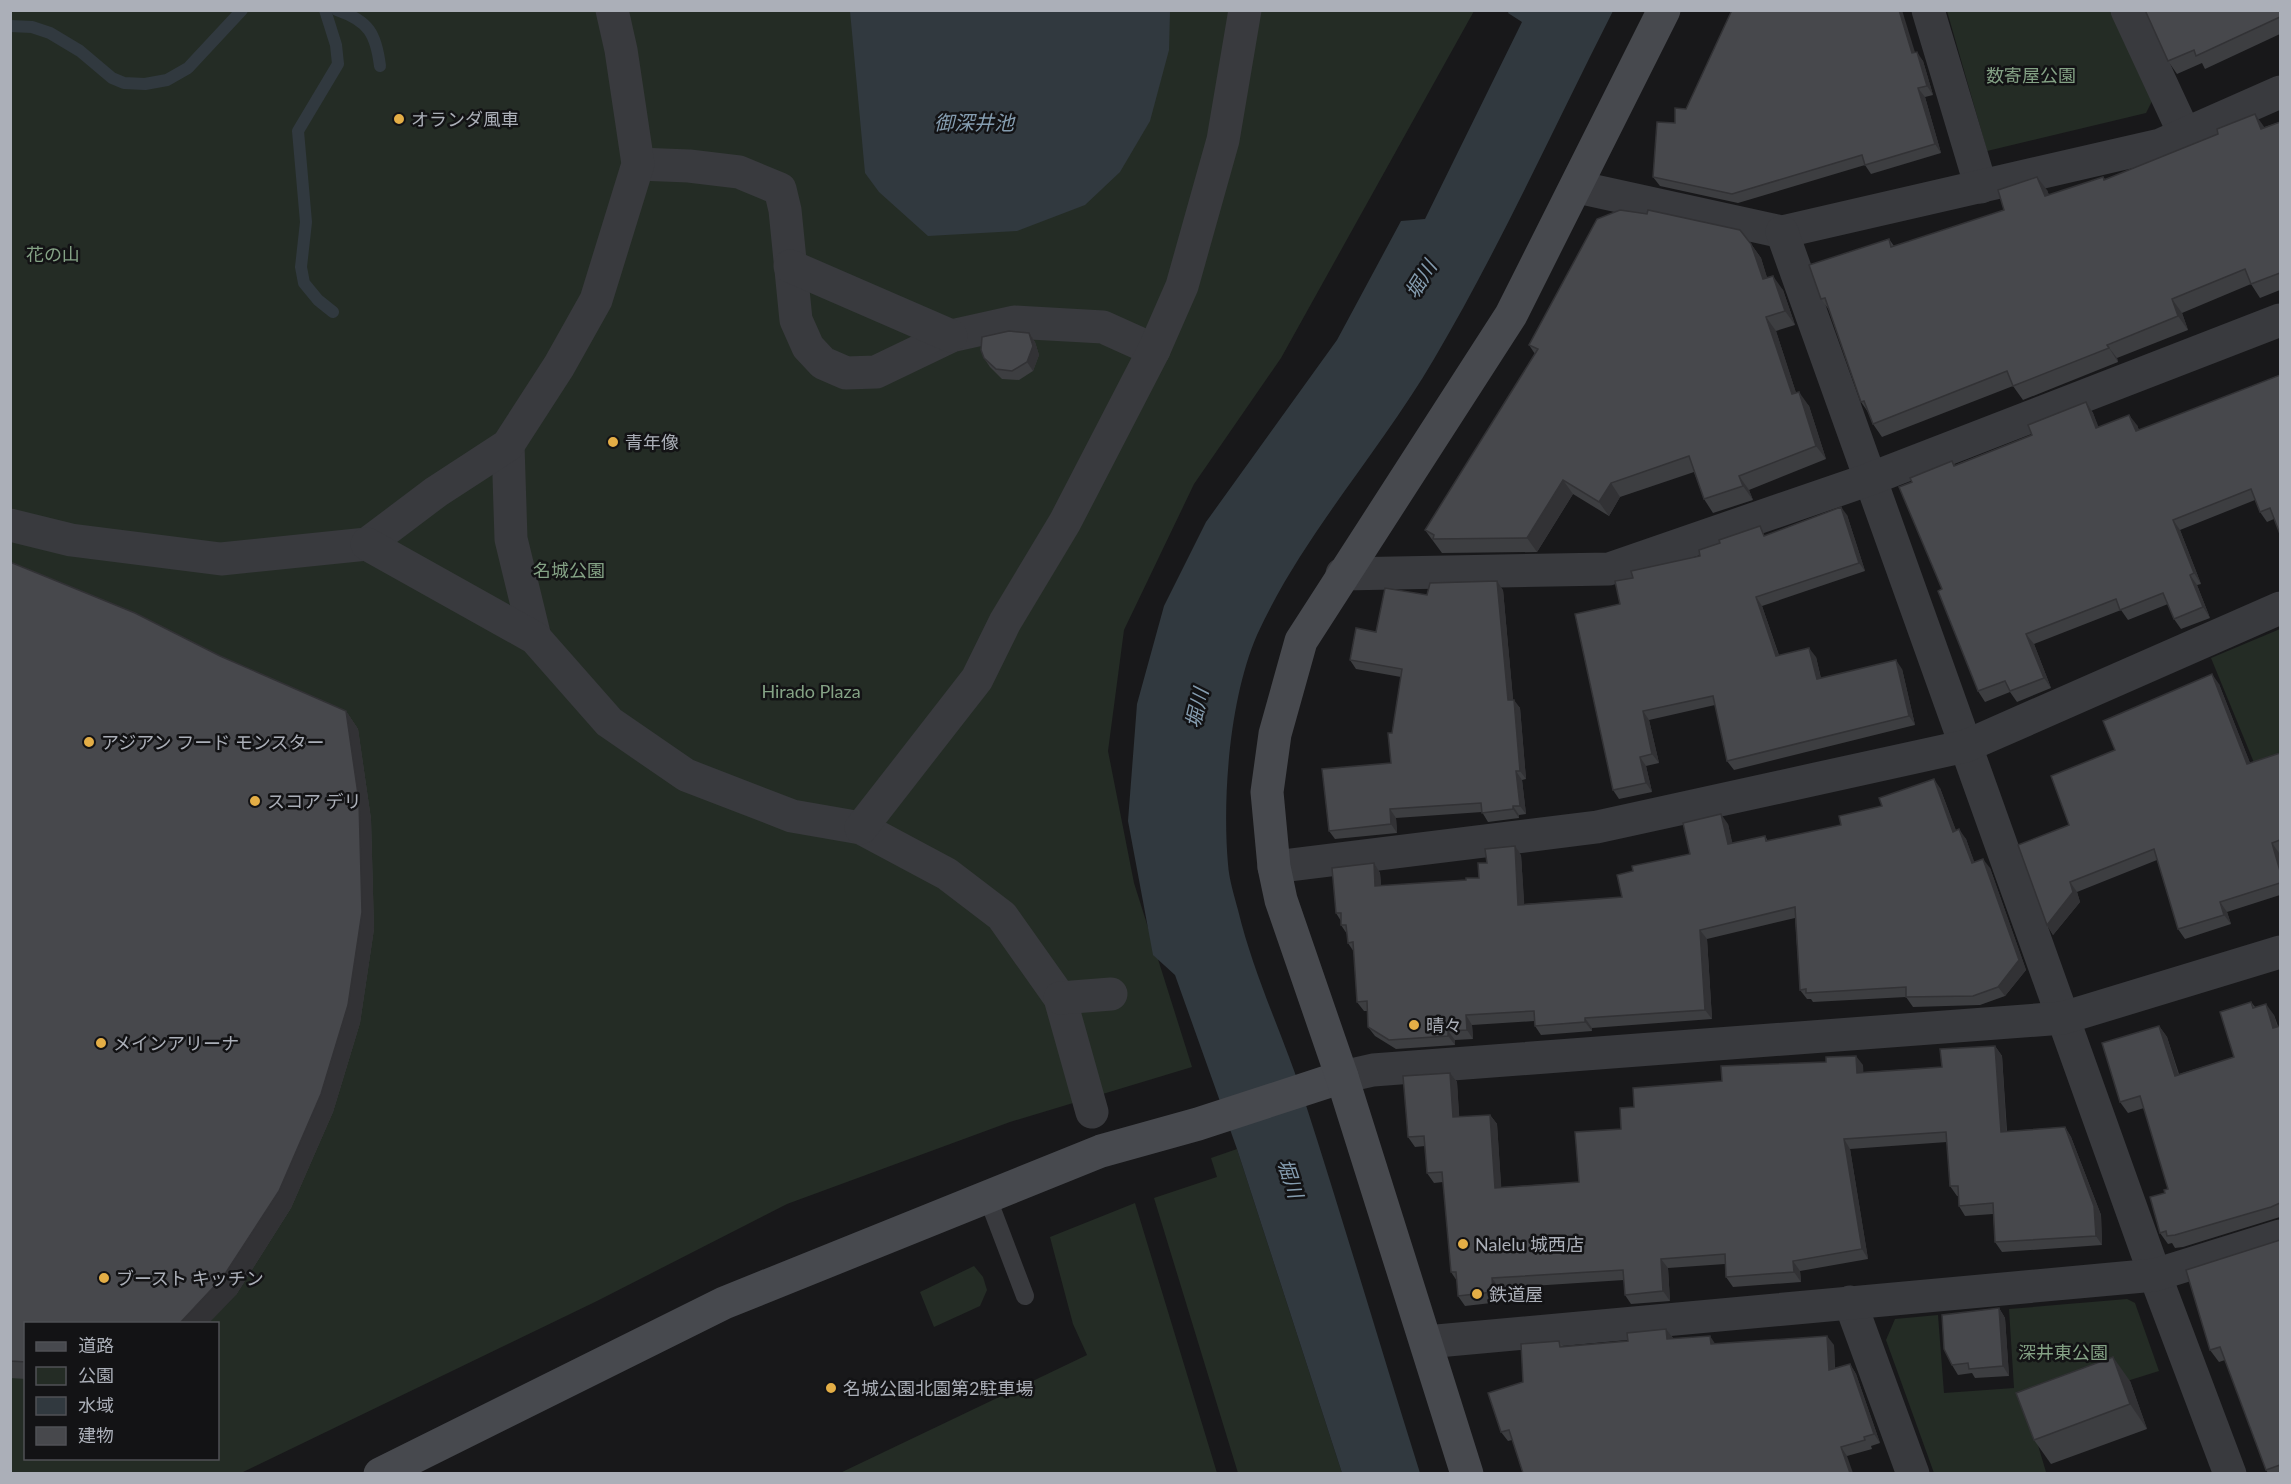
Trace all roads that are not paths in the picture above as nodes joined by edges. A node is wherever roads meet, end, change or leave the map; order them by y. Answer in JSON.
{"nodes":[{"id":1,"x":612,"y":10,"type":"edge"},
{"id":2,"x":1245,"y":10,"type":"edge"},
{"id":3,"x":1664,"y":10,"type":"edge"},
{"id":4,"x":1928,"y":10,"type":"edge"},
{"id":5,"x":2127,"y":10,"type":"edge"},
{"id":6,"x":2280,"y":92,"type":"edge"},
{"id":7,"x":2186,"y":135,"type":"junction"},
{"id":8,"x":638,"y":165,"type":"junction"},
{"id":9,"x":1577,"y":187,"type":"junction"},
{"id":10,"x":1982,"y":187,"type":"junction"},
{"id":11,"x":1782,"y":232,"type":"junction"},
{"id":12,"x":790,"y":266,"type":"junction"},
{"id":13,"x":2280,"y":320,"type":"edge"},
{"id":14,"x":951,"y":336,"type":"junction"},
{"id":15,"x":1154,"y":350,"type":"junction"},
{"id":16,"x":508,"y":445,"type":"junction"},
{"id":17,"x":1870,"y":479,"type":"junction"},
{"id":18,"x":10,"y":525,"type":"edge"},
{"id":19,"x":367,"y":544,"type":"junction"},
{"id":20,"x":1342,"y":574,"type":"junction"},
{"id":21,"x":2280,"y":608,"type":"edge"},
{"id":22,"x":535,"y":638,"type":"junction"},
{"id":23,"x":1966,"y":746,"type":"junction"},
{"id":24,"x":861,"y":828,"type":"junction"},
{"id":25,"x":1274,"y":867,"type":"junction"},
{"id":26,"x":2280,"y":952,"type":"edge"},
{"id":27,"x":1111,"y":994,"type":"dead end"},
{"id":28,"x":1060,"y":998,"type":"junction"},
{"id":29,"x":2063,"y":1018,"type":"junction"},
{"id":30,"x":1342,"y":1077,"type":"junction"},
{"id":31,"x":1092,"y":1112,"type":"dead end"},
{"id":32,"x":987,"y":1196,"type":"junction"},
{"id":33,"x":2280,"y":1236,"type":"edge"},
{"id":34,"x":2155,"y":1275,"type":"junction"},
{"id":35,"x":1025,"y":1296,"type":"dead end"},
{"id":36,"x":1850,"y":1302,"type":"junction"},
{"id":37,"x":1426,"y":1342,"type":"junction"},
{"id":38,"x":380,"y":1473,"type":"edge"},
{"id":39,"x":1467,"y":1473,"type":"edge"},
{"id":40,"x":1913,"y":1473,"type":"edge"},
{"id":41,"x":2230,"y":1473,"type":"edge"}],
"edges":[{"from":1,"to":8,"type":"street"},
{"from":2,"to":15,"type":"street"},
{"from":3,"to":9,"type":"street"},
{"from":4,"to":10,"type":"street"},
{"from":5,"to":7,"type":"street"},
{"from":6,"to":7,"type":"street"},
{"from":7,"to":10,"type":"street"},
{"from":8,"to":12,"type":"street"},
{"from":8,"to":16,"type":"street"},
{"from":9,"to":11,"type":"street"},
{"from":9,"to":20,"type":"street"},
{"from":10,"to":11,"type":"street"},
{"from":11,"to":17,"type":"street"},
{"from":12,"to":14,"type":"street"},
{"from":12,"to":14,"type":"street"},
{"from":13,"to":17,"type":"street"},
{"from":14,"to":15,"type":"street"},
{"from":15,"to":24,"type":"street"},
{"from":16,"to":19,"type":"street"},
{"from":16,"to":22,"type":"street"},
{"from":17,"to":20,"type":"street"},
{"from":17,"to":23,"type":"street"},
{"from":18,"to":19,"type":"street"},
{"from":19,"to":22,"type":"street"},
{"from":20,"to":25,"type":"street"},
{"from":21,"to":23,"type":"street"},
{"from":22,"to":24,"type":"street"},
{"from":23,"to":25,"type":"street"},
{"from":23,"to":29,"type":"street"},
{"from":24,"to":28,"type":"street"},
{"from":25,"to":30,"type":"street"},
{"from":26,"to":29,"type":"street"},
{"from":27,"to":28,"type":"street"},
{"from":28,"to":31,"type":"street"},
{"from":29,"to":30,"type":"street"},
{"from":29,"to":34,"type":"street"},
{"from":30,"to":32,"type":"street"},
{"from":30,"to":37,"type":"street"},
{"from":32,"to":35,"type":"lane"},
{"from":32,"to":38,"type":"street"},
{"from":33,"to":34,"type":"street"},
{"from":34,"to":36,"type":"street"},
{"from":34,"to":41,"type":"street"},
{"from":36,"to":37,"type":"street"},
{"from":36,"to":40,"type":"street"},
{"from":37,"to":39,"type":"street"}]}
